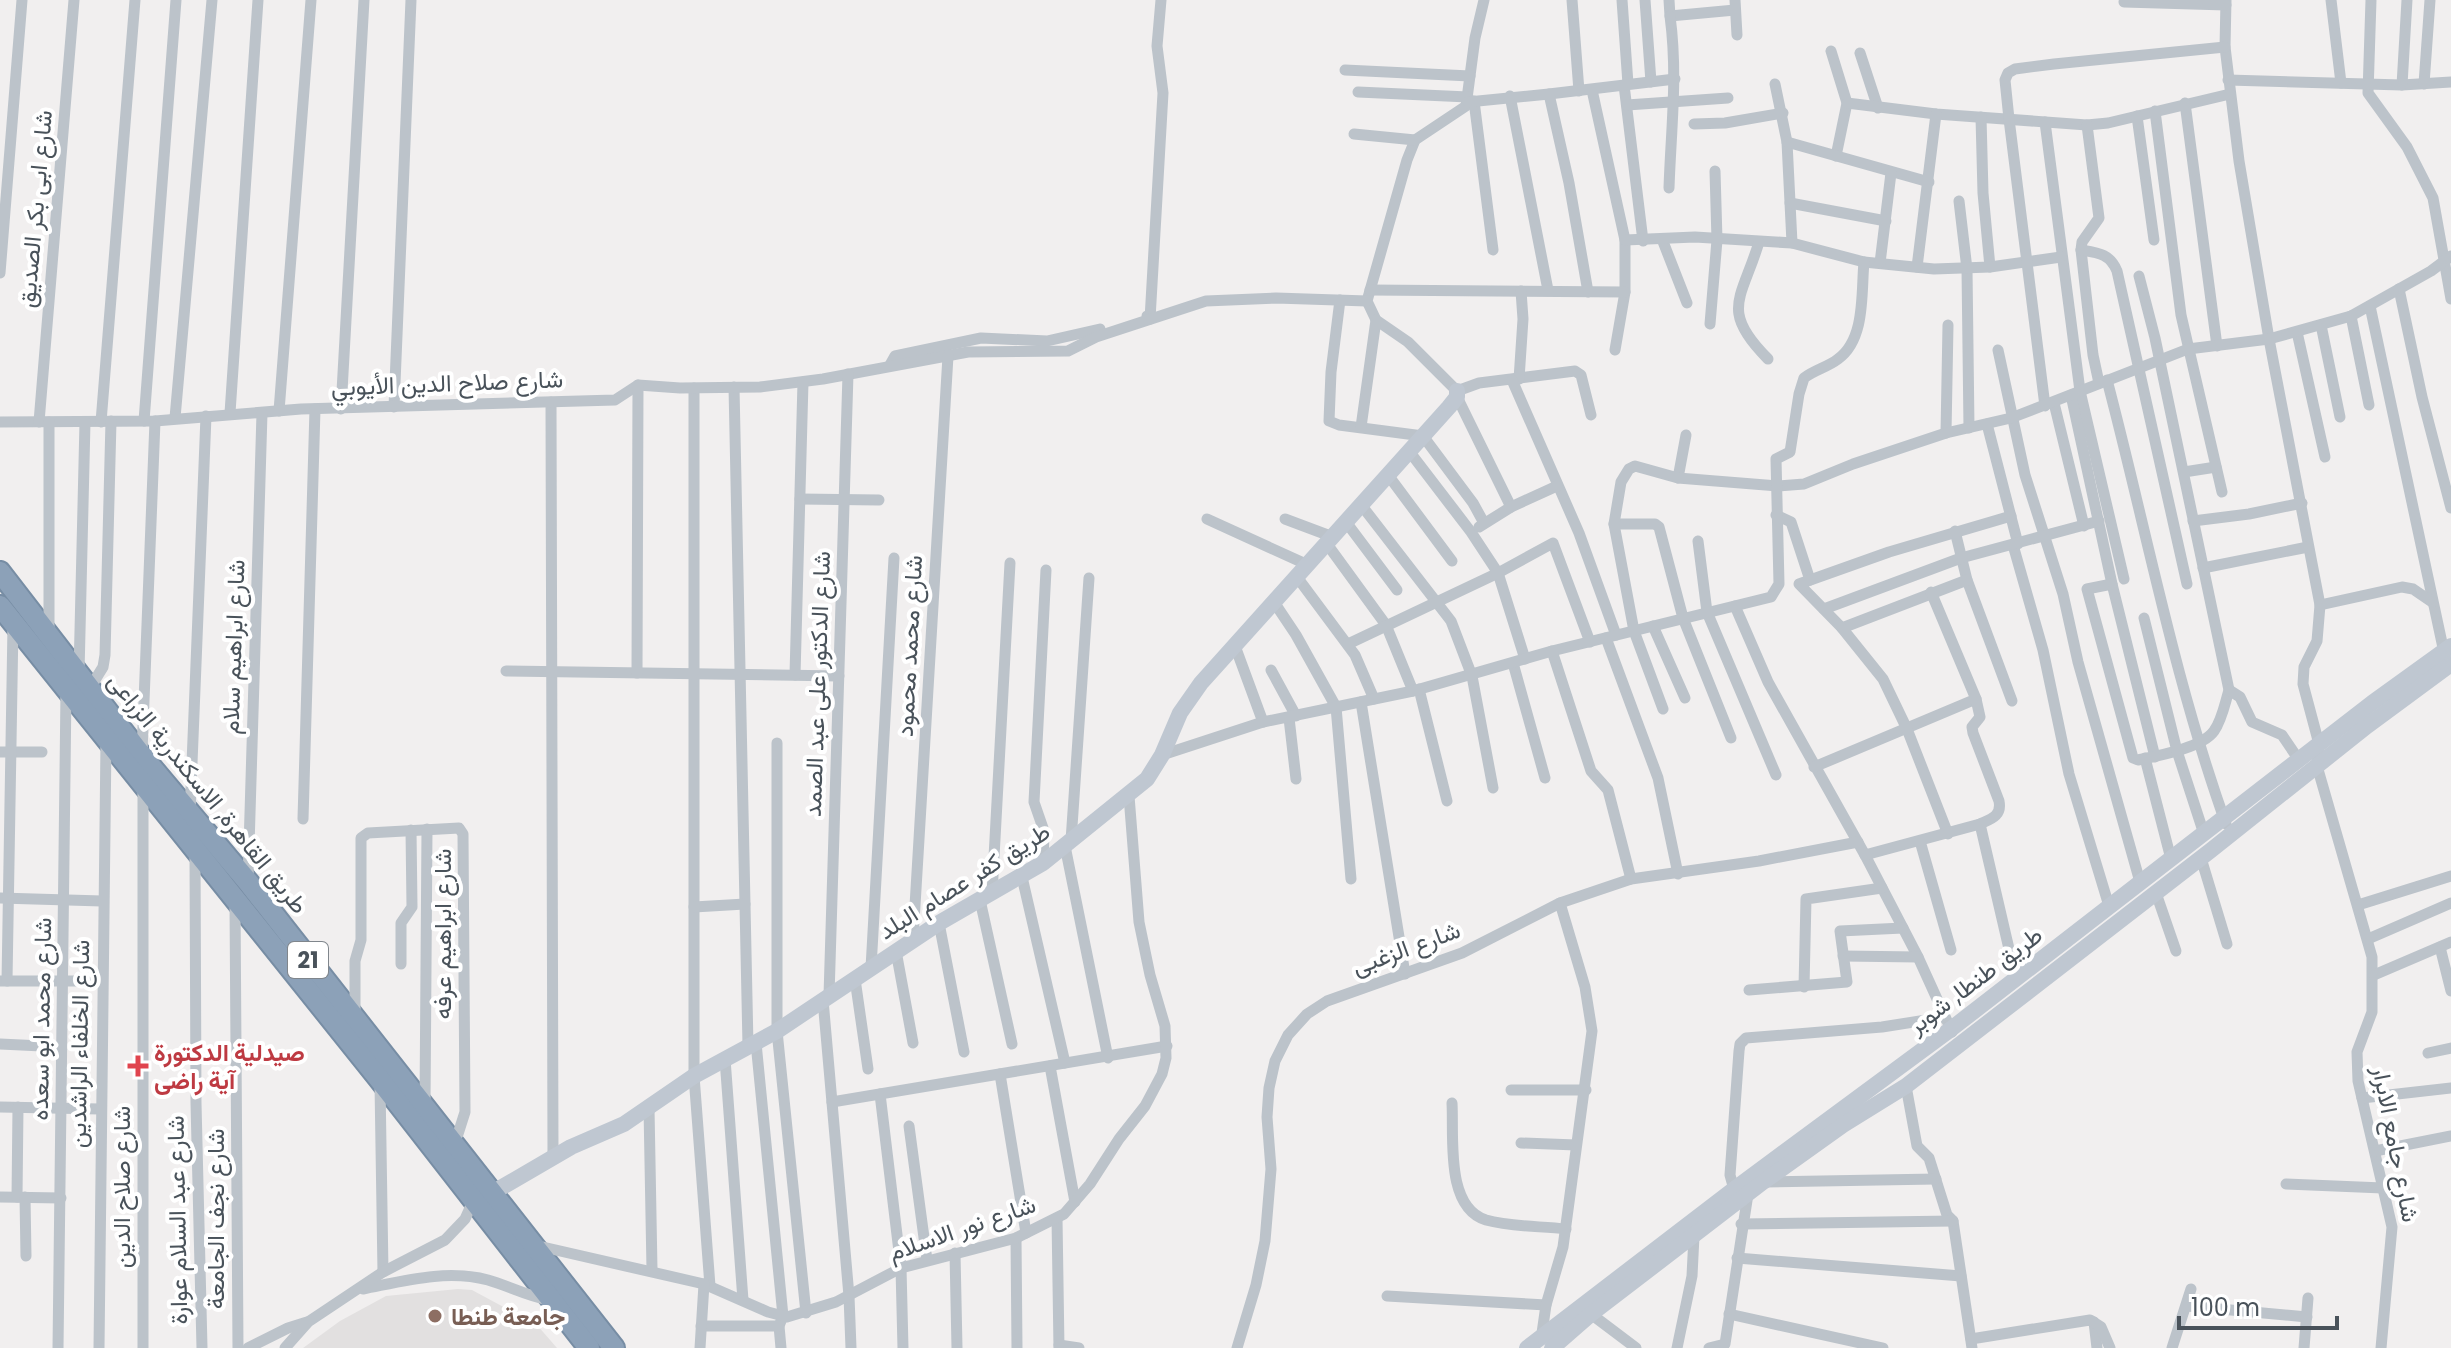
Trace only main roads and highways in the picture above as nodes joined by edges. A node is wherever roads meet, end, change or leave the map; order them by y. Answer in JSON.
{"nodes":[{"id":1,"x":0,"y":572,"type":"edge"},
{"id":2,"x":6,"y":614,"type":"edge"},
{"id":3,"x":241,"y":890,"type":"junction"},
{"id":4,"x":483,"y":1196,"type":"junction"},
{"id":5,"x":589,"y":1348,"type":"edge"},
{"id":6,"x":614,"y":1348,"type":"edge"}],
"edges":[{"from":1,"to":3,"type":"highway","name":"طريق القاهرة, الاسكندرية الزراعى","number":"21"},
{"from":2,"to":3,"type":"highway","name":"طريق القاهرة, الاسكندرية الزراعى","number":"21"},
{"from":3,"to":4,"type":"highway","name":"طريق القاهرة, الاسكندرية الزراعى","number":"21"},
{"from":3,"to":4,"type":"highway","name":"طريق القاهرة, الاسكندرية الزراعى","number":"21"},
{"from":4,"to":5,"type":"highway","name":"طريق القاهرة, الاسكندرية الزراعى","number":"21"},
{"from":4,"to":6,"type":"highway","name":"طريق القاهرة, الاسكندرية الزراعى","number":"21"}]}
